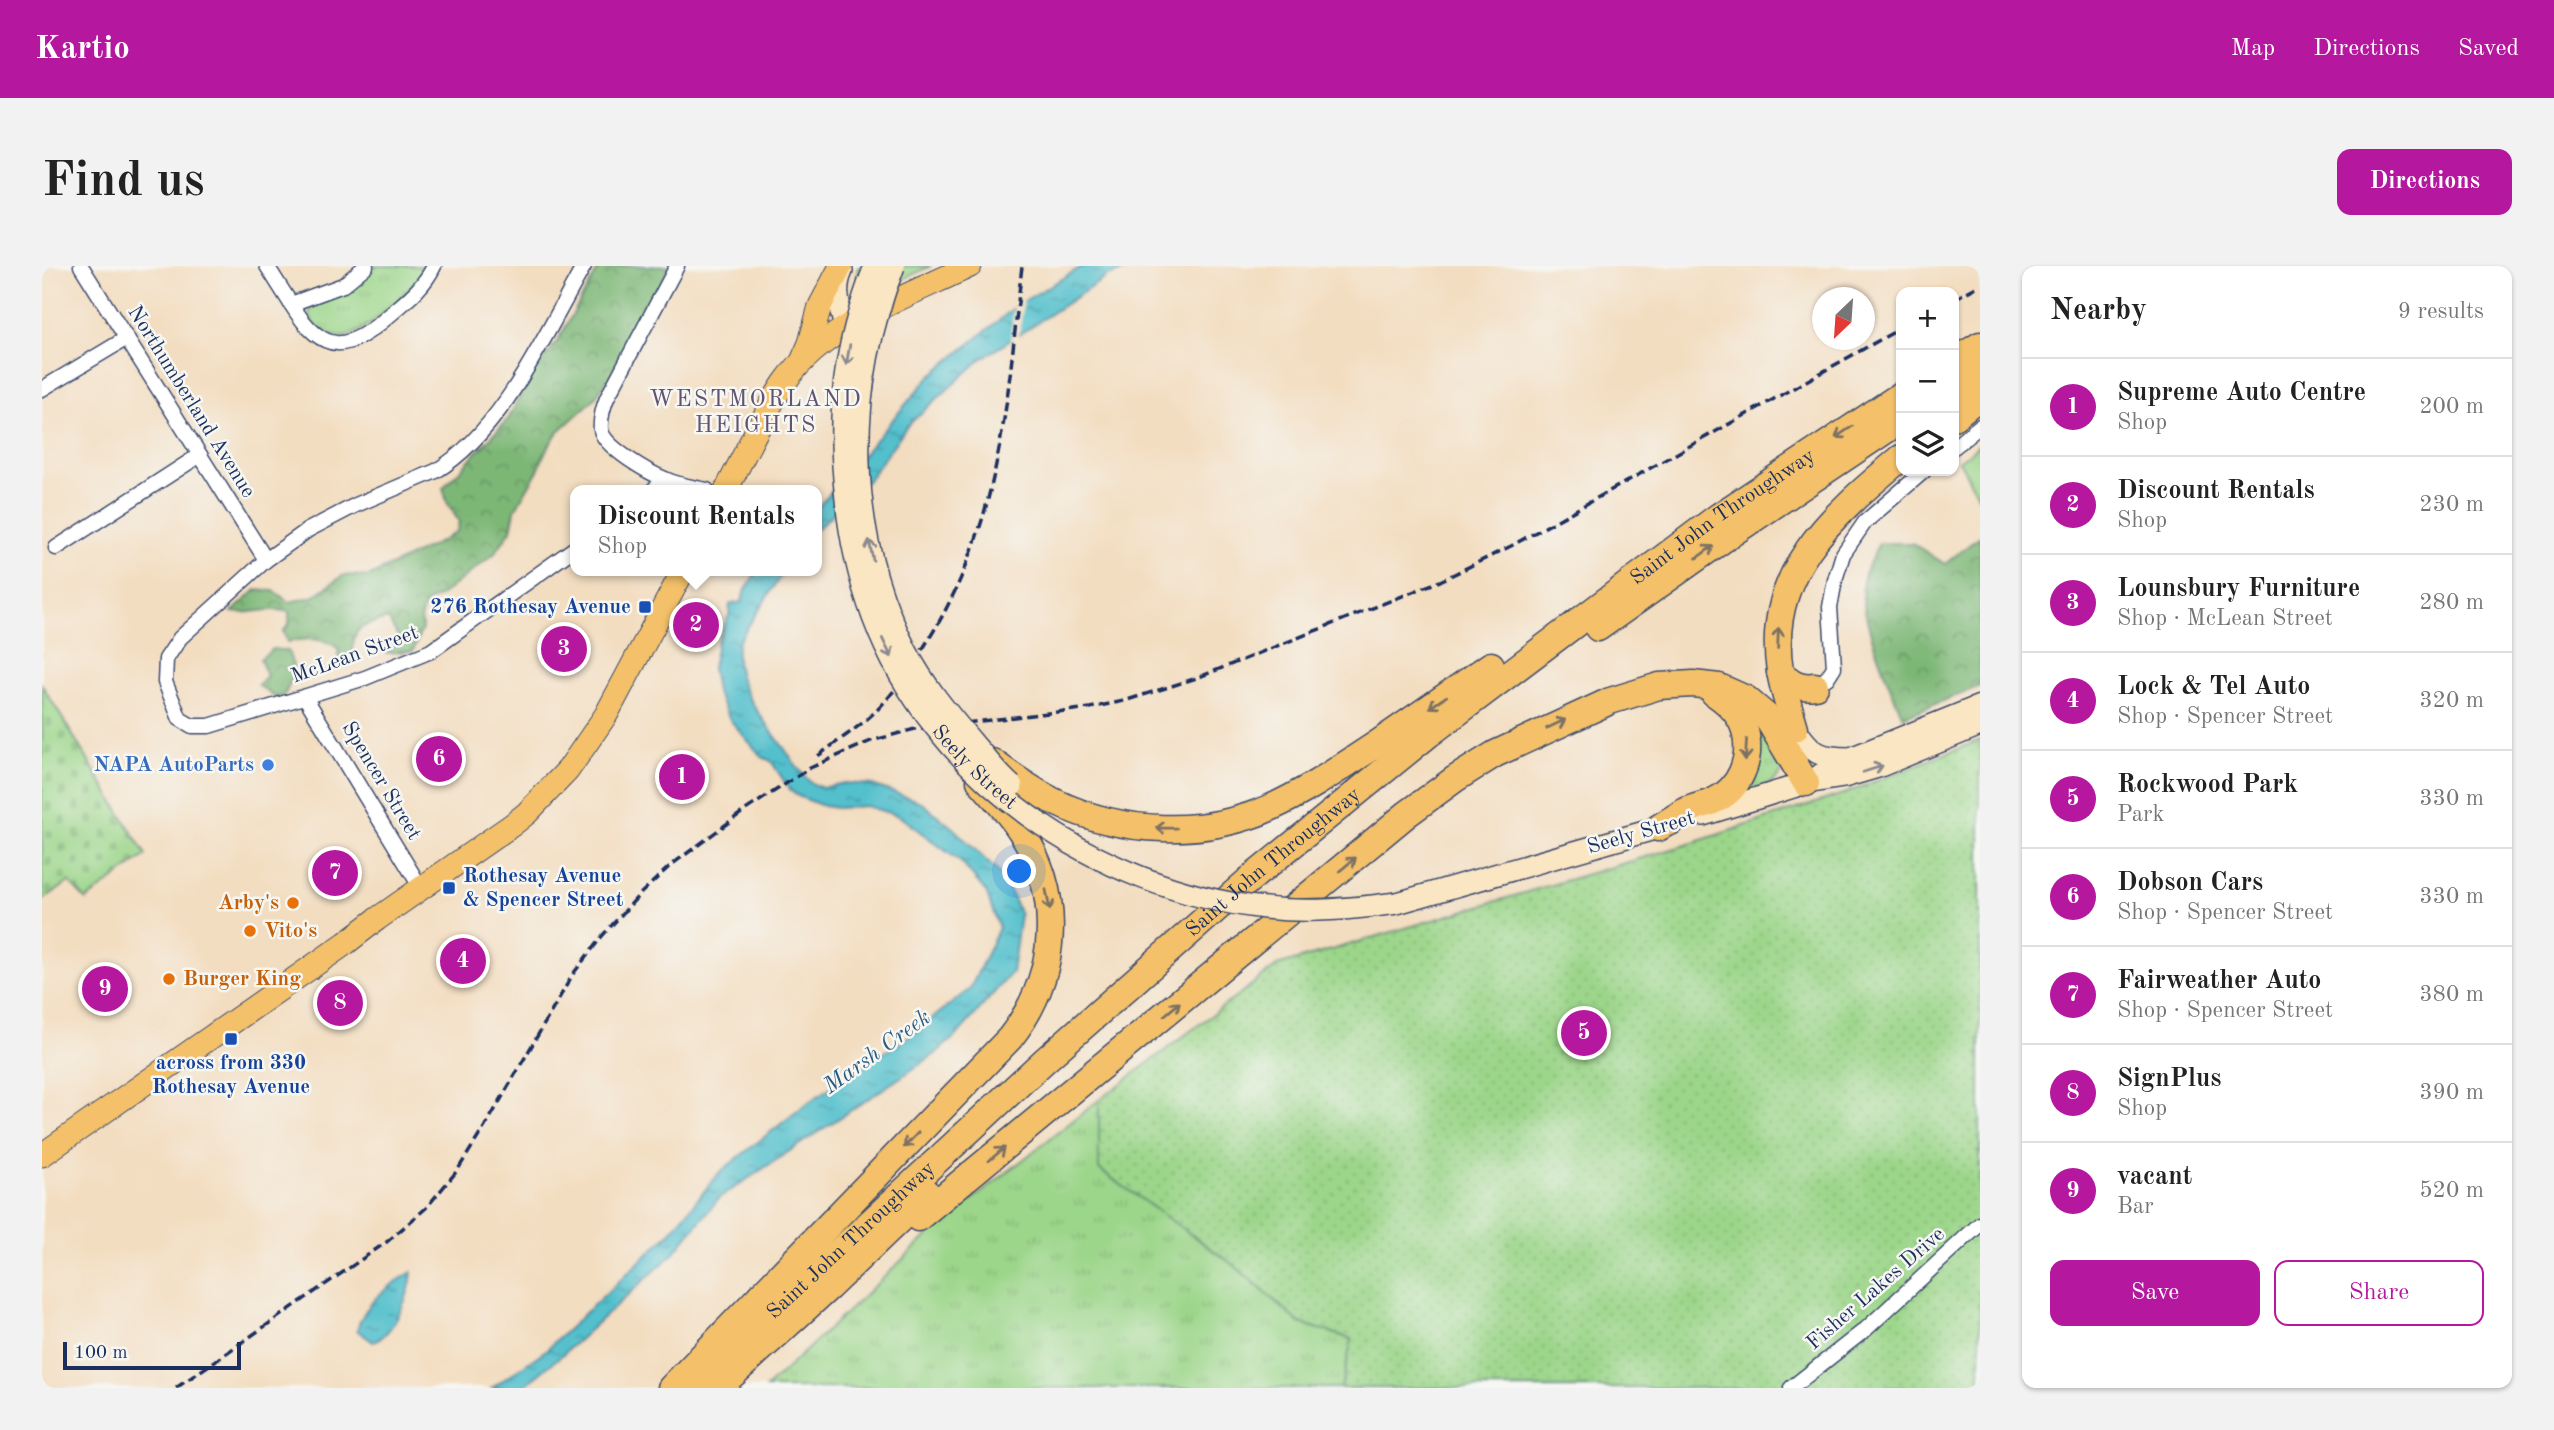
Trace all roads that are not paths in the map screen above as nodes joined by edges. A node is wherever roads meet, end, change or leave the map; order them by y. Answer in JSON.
{"nodes":[{"id":1,"x":81,"y":266,"type":"edge"},
{"id":2,"x":267,"y":266,"type":"edge"},
{"id":3,"x":366,"y":266,"type":"edge"},
{"id":4,"x":434,"y":266,"type":"edge"},
{"id":5,"x":584,"y":266,"type":"edge"},
{"id":6,"x":677,"y":266,"type":"edge"},
{"id":7,"x":845,"y":266,"type":"edge"},
{"id":8,"x":874,"y":266,"type":"edge"},
{"id":9,"x":894,"y":266,"type":"edge"},
{"id":10,"x":968,"y":267,"type":"edge"},
{"id":11,"x":896,"y":302,"type":"junction"},
{"id":12,"x":291,"y":304,"type":"junction"},
{"id":13,"x":845,"y":327,"type":"junction"},
{"id":14,"x":127,"y":338,"type":"junction"},
{"id":15,"x":1980,"y":345,"type":"edge"},
{"id":16,"x":1959,"y":359,"type":"edge"},
{"id":17,"x":800,"y":365,"type":"junction"},
{"id":18,"x":1980,"y":369,"type":"edge"},
{"id":19,"x":1959,"y":383,"type":"edge"},
{"id":20,"x":42,"y":388,"type":"edge"},
{"id":21,"x":1980,"y":396,"type":"edge"},
{"id":22,"x":1896,"y":398,"type":"edge"},
{"id":23,"x":1959,"y":413,"type":"edge"},
{"id":24,"x":1896,"y":423,"type":"edge"},
{"id":25,"x":1980,"y":426,"type":"edge"},
{"id":26,"x":1959,"y":443,"type":"edge"},
{"id":27,"x":200,"y":456,"type":"junction"},
{"id":28,"x":1896,"y":462,"type":"edge"},
{"id":29,"x":1918,"y":476,"type":"edge"},
{"id":30,"x":665,"y":480,"type":"junction"},
{"id":31,"x":659,"y":485,"type":"edge"},
{"id":32,"x":686,"y":485,"type":"edge"},
{"id":33,"x":729,"y":485,"type":"edge"},
{"id":34,"x":1719,"y":516,"type":"junction"},
{"id":35,"x":56,"y":548,"type":"dead end"},
{"id":36,"x":570,"y":552,"type":"edge"},
{"id":37,"x":266,"y":560,"type":"junction"},
{"id":38,"x":680,"y":576,"type":"edge"},
{"id":39,"x":1780,"y":672,"type":"junction"},
{"id":40,"x":1693,"y":684,"type":"junction"},
{"id":41,"x":1815,"y":686,"type":"junction"},
{"id":42,"x":305,"y":697,"type":"junction"},
{"id":43,"x":1980,"y":706,"type":"edge"},
{"id":44,"x":1980,"y":725,"type":"edge"},
{"id":45,"x":1795,"y":728,"type":"junction"},
{"id":46,"x":974,"y":758,"type":"junction"},
{"id":47,"x":1851,"y":758,"type":"junction"},
{"id":48,"x":1806,"y":783,"type":"junction"},
{"id":49,"x":1658,"y":828,"type":"junction"},
{"id":50,"x":421,"y":888,"type":"junction"},
{"id":51,"x":42,"y":1155,"type":"edge"},
{"id":52,"x":1980,"y":1224,"type":"edge"},
{"id":53,"x":828,"y":1288,"type":"junction"},
{"id":54,"x":1796,"y":1387,"type":"edge"},
{"id":55,"x":671,"y":1388,"type":"edge"},
{"id":56,"x":692,"y":1388,"type":"edge"},
{"id":57,"x":718,"y":1388,"type":"edge"}],
"edges":[{"from":1,"to":14,"type":"street","name":"Northumberland Avenue"},
{"from":2,"to":12,"type":"street"},
{"from":3,"to":12,"type":"street"},
{"from":4,"to":12,"type":"street"},
{"from":5,"to":37,"type":"street"},
{"from":6,"to":30,"type":"street"},
{"from":7,"to":11,"type":"main road"},
{"from":7,"to":13,"type":"main road"},
{"from":7,"to":17,"type":"main road"},
{"from":8,"to":46,"type":"main road","name":"Seely Street","one_way":true,"bridge":true},
{"from":46,"to":9,"type":"main road","name":"Seely Street","one_way":true,"bridge":true},
{"from":10,"to":11,"type":"main road"},
{"from":11,"to":13,"type":"main road"},
{"from":13,"to":17,"type":"main road"},
{"from":14,"to":20,"type":"street"},
{"from":14,"to":27,"type":"street","name":"Northumberland Avenue"},
{"from":15,"to":16,"type":"highway"},
{"from":17,"to":33,"type":"main road"},
{"from":18,"to":19,"type":"highway"},
{"from":21,"to":23,"type":"highway"},
{"from":22,"to":34,"type":"highway","name":"Saint John Throughway","one_way":true},
{"from":53,"to":24,"type":"highway","name":"Saint John Throughway","one_way":true},
{"from":25,"to":26,"type":"street"},
{"from":27,"to":35,"type":"street"},
{"from":27,"to":37,"type":"street","name":"Northumberland Avenue"},
{"from":39,"to":28,"type":"highway","one_way":true},
{"from":29,"to":41,"type":"street"},
{"from":30,"to":31,"type":"street"},
{"from":30,"to":32,"type":"street"},
{"from":34,"to":46,"type":"highway","one_way":true,"bridge":true},
{"from":34,"to":56,"type":"highway","name":"Saint John Throughway"},
{"from":36,"to":42,"type":"street","name":"McLean Street"},
{"from":37,"to":42,"type":"street","name":"McLean Street"},
{"from":38,"to":50,"type":"main road"},
{"from":39,"to":41,"type":"highway"},
{"from":39,"to":45,"type":"highway"},
{"from":40,"to":48,"type":"highway"},
{"from":40,"to":49,"type":"highway","one_way":true},
{"from":53,"to":40,"type":"highway","one_way":true},
{"from":41,"to":45,"type":"main road"},
{"from":42,"to":50,"type":"street","name":"Spencer Street"},
{"from":43,"to":47,"type":"main road","name":"Seely Street"},
{"from":48,"to":44,"type":"main road","name":"Seely Street","one_way":true},
{"from":45,"to":47,"type":"main road"},
{"from":45,"to":48,"type":"main road"},
{"from":46,"to":49,"type":"main road","name":"Seely Street","bridge":true},
{"from":46,"to":55,"type":"highway","one_way":true,"bridge":true},
{"from":47,"to":48,"type":"main road","name":"Seely Street"},
{"from":48,"to":49,"type":"main road","name":"Seely Street"},
{"from":50,"to":51,"type":"main road"},
{"from":52,"to":54,"type":"street","name":"Fisher Lakes Drive"},
{"from":53,"to":57,"type":"highway","name":"Saint John Throughway"}]}
